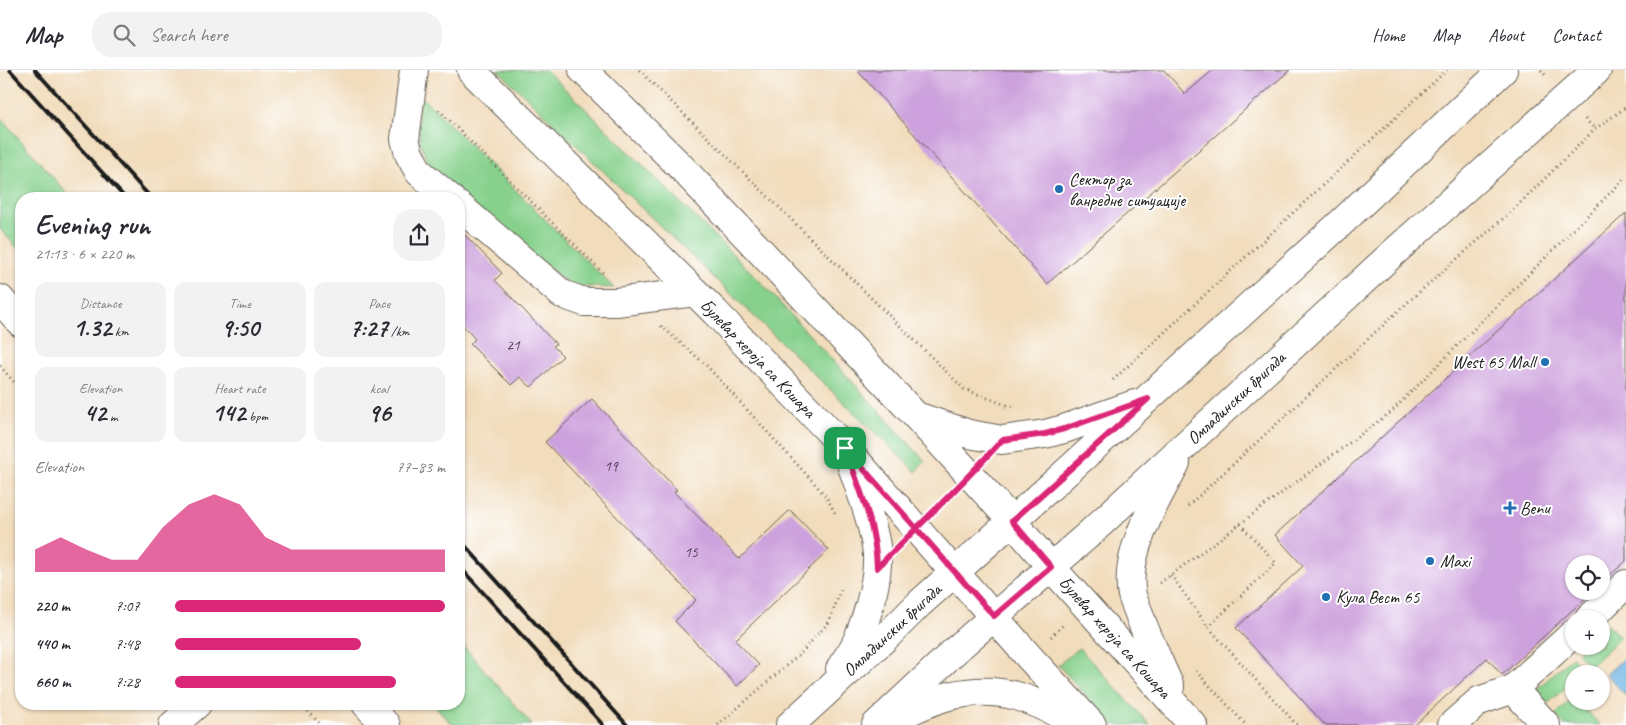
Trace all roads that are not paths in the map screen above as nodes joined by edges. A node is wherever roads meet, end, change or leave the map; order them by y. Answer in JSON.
{"nodes":[{"id":1,"x":414,"y":70,"type":"edge"},
{"id":2,"x":471,"y":70,"type":"edge"},
{"id":3,"x":583,"y":70,"type":"edge"},
{"id":4,"x":1503,"y":70,"type":"edge"},
{"id":5,"x":1597,"y":70,"type":"edge"},
{"id":6,"x":443,"y":192,"type":"edge"},
{"id":7,"x":465,"y":211,"type":"edge"},
{"id":8,"x":695,"y":292,"type":"junction"},
{"id":9,"x":0,"y":300,"type":"edge"},
{"id":10,"x":15,"y":316,"type":"edge"},
{"id":11,"x":1148,"y":399,"type":"junction"},
{"id":12,"x":914,"y":415,"type":"junction"},
{"id":13,"x":1188,"y":443,"type":"junction"},
{"id":14,"x":845,"y":448,"type":"junction"},
{"id":15,"x":1012,"y":521,"type":"junction"},
{"id":16,"x":1051,"y":567,"type":"junction"},
{"id":17,"x":955,"y":572,"type":"junction"},
{"id":18,"x":1626,"y":584,"type":"edge"},
{"id":19,"x":1599,"y":610,"type":"edge"},
{"id":20,"x":994,"y":616,"type":"junction"},
{"id":21,"x":1565,"y":641,"type":"edge"},
{"id":22,"x":1513,"y":689,"type":"junction"},
{"id":23,"x":826,"y":693,"type":"junction"},
{"id":24,"x":190,"y":710,"type":"edge"},
{"id":25,"x":372,"y":710,"type":"edge"},
{"id":26,"x":1187,"y":718,"type":"edge"},
{"id":27,"x":173,"y":725,"type":"edge"},
{"id":28,"x":386,"y":725,"type":"edge"},
{"id":29,"x":790,"y":725,"type":"edge"},
{"id":30,"x":876,"y":725,"type":"edge"},
{"id":31,"x":881,"y":725,"type":"edge"},
{"id":32,"x":1077,"y":725,"type":"edge"},
{"id":33,"x":1092,"y":725,"type":"edge"},
{"id":34,"x":1452,"y":725,"type":"edge"},
{"id":35,"x":1546,"y":725,"type":"edge"}],
"edges":[{"from":1,"to":6,"type":"main road"},
{"from":2,"to":8,"type":"main road","name":"Булевар хероја са Кошара"},
{"from":3,"to":12,"type":"main road","name":"Булевар хероја са Кошара"},
{"from":4,"to":11,"type":"main road","name":"Омладинских бригада"},
{"from":5,"to":13,"type":"main road","name":"Омладинских бригада"},
{"from":7,"to":8,"type":"main road"},
{"from":8,"to":14,"type":"main road","name":"Булевар хероја са Кошара"},
{"from":9,"to":10,"type":"main road"},
{"from":11,"to":12,"type":"main road"},
{"from":11,"to":15,"type":"main road","name":"Омладинских бригада"},
{"from":12,"to":15,"type":"main road","name":"Булевар хероја са Кошара"},
{"from":13,"to":16,"type":"main road","name":"Омладинских бригада"},
{"from":13,"to":26,"type":"main road"},
{"from":14,"to":17,"type":"main road","name":"Булевар хероја са Кошара"},
{"from":14,"to":23,"type":"main road"},
{"from":15,"to":16,"type":"main road","name":"Булевар хероја са Кошара"},
{"from":15,"to":17,"type":"main road","name":"Омладинских бригада"},
{"from":16,"to":20,"type":"main road","name":"Омладинских бригада"},
{"from":16,"to":26,"type":"main road","name":"Булевар хероја са Кошара"},
{"from":17,"to":20,"type":"main road","name":"Булевар хероја са Кошара"},
{"from":17,"to":23,"type":"main road","name":"Омладинских бригада"},
{"from":18,"to":19,"type":"main road"},
{"from":20,"to":30,"type":"main road","name":"Омладинских бригада"},
{"from":20,"to":33,"type":"main road","name":"Булевар хероја са Кошара"},
{"from":21,"to":22,"type":"main road"},
{"from":22,"to":34,"type":"main road"},
{"from":22,"to":35,"type":"main road"},
{"from":23,"to":29,"type":"main road","name":"Омладинских бригада"},
{"from":24,"to":27,"type":"main road"},
{"from":25,"to":28,"type":"main road"},
{"from":31,"to":32,"type":"main road"}]}
